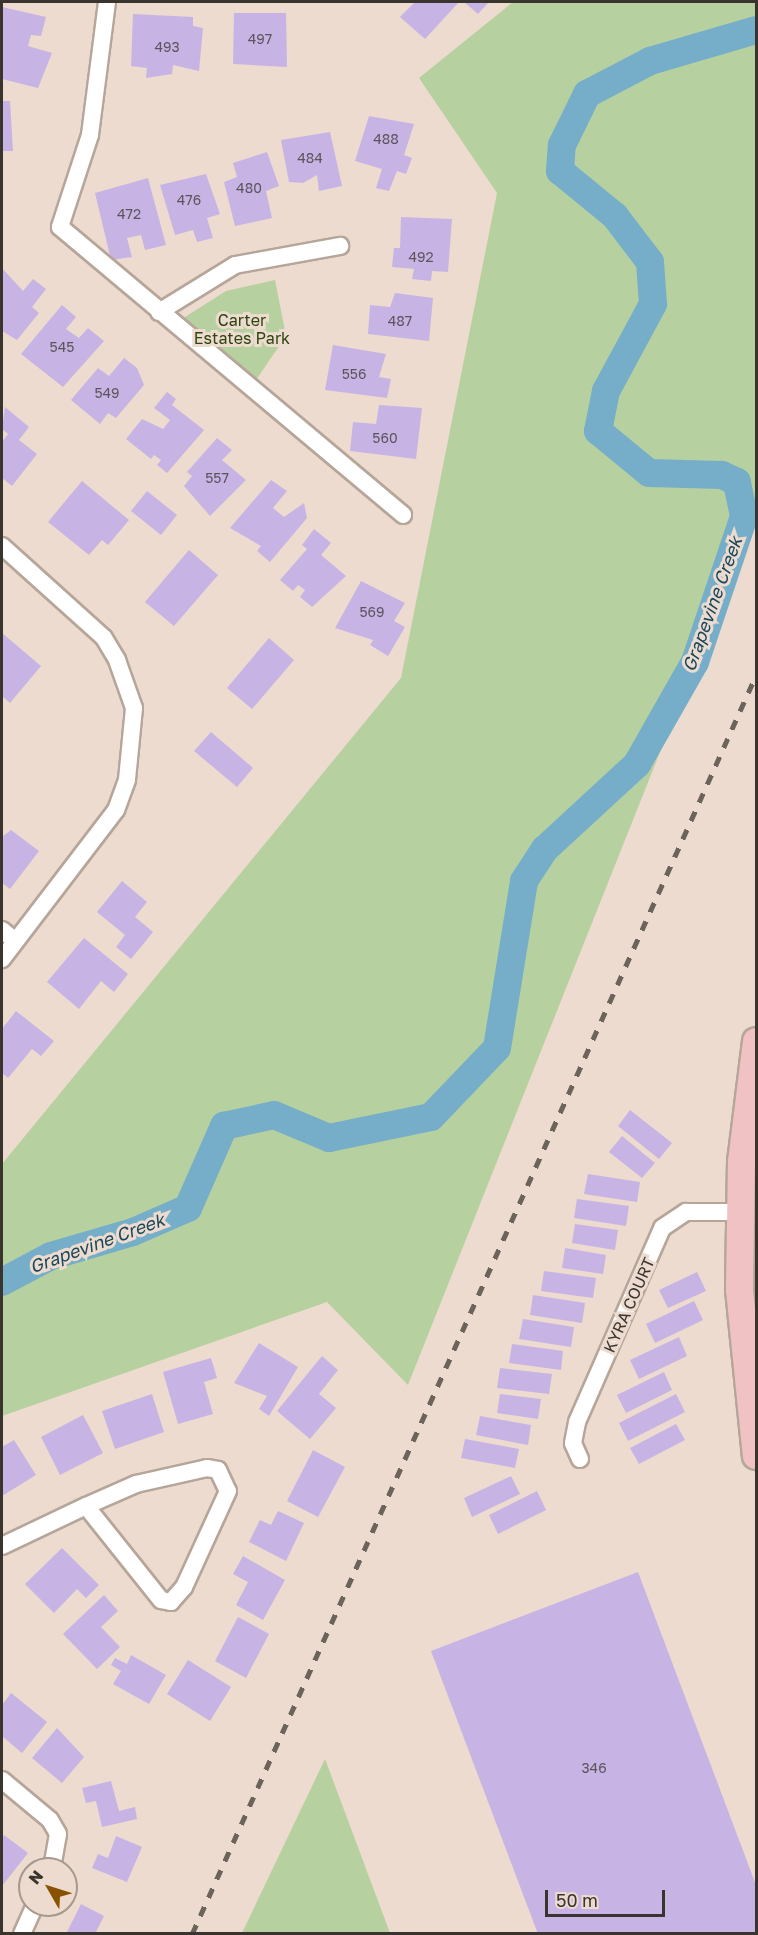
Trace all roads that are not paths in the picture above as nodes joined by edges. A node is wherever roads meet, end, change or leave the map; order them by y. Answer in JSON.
{"nodes":[{"id":1,"x":107,"y":2,"type":"edge"},
{"id":2,"x":340,"y":246,"type":"dead end"},
{"id":3,"x":159,"y":312,"type":"junction"},
{"id":4,"x":403,"y":515,"type":"dead end"},
{"id":5,"x":2,"y":546,"type":"edge"},
{"id":6,"x":2,"y":930,"type":"edge"},
{"id":7,"x":15,"y":941,"type":"junction"},
{"id":8,"x":2,"y":959,"type":"edge"},
{"id":9,"x":756,"y":1041,"type":"edge"},
{"id":10,"x":749,"y":1215,"type":"edge"},
{"id":11,"x":756,"y":1455,"type":"edge"},
{"id":12,"x":580,"y":1459,"type":"dead end"},
{"id":13,"x":86,"y":1506,"type":"junction"},
{"id":14,"x":2,"y":1546,"type":"edge"},
{"id":15,"x":2,"y":1780,"type":"edge"},
{"id":16,"x":54,"y":1857,"type":"edge"},
{"id":17,"x":30,"y":1917,"type":"edge"},
{"id":18,"x":22,"y":1934,"type":"edge"}],
"edges":[{"from":1,"to":3,"type":"street"},
{"from":2,"to":3,"type":"street"},
{"from":3,"to":4,"type":"street"},
{"from":5,"to":7,"type":"street"},
{"from":6,"to":7,"type":"street"},
{"from":7,"to":8,"type":"street"},
{"from":9,"to":10,"type":"main road"},
{"from":10,"to":11,"type":"main road"},
{"from":10,"to":12,"type":"street","name":"KYRA COURT"},
{"from":13,"to":13,"type":"street"},
{"from":13,"to":14,"type":"street"},
{"from":15,"to":16,"type":"street"},
{"from":17,"to":18,"type":"street"}]}
